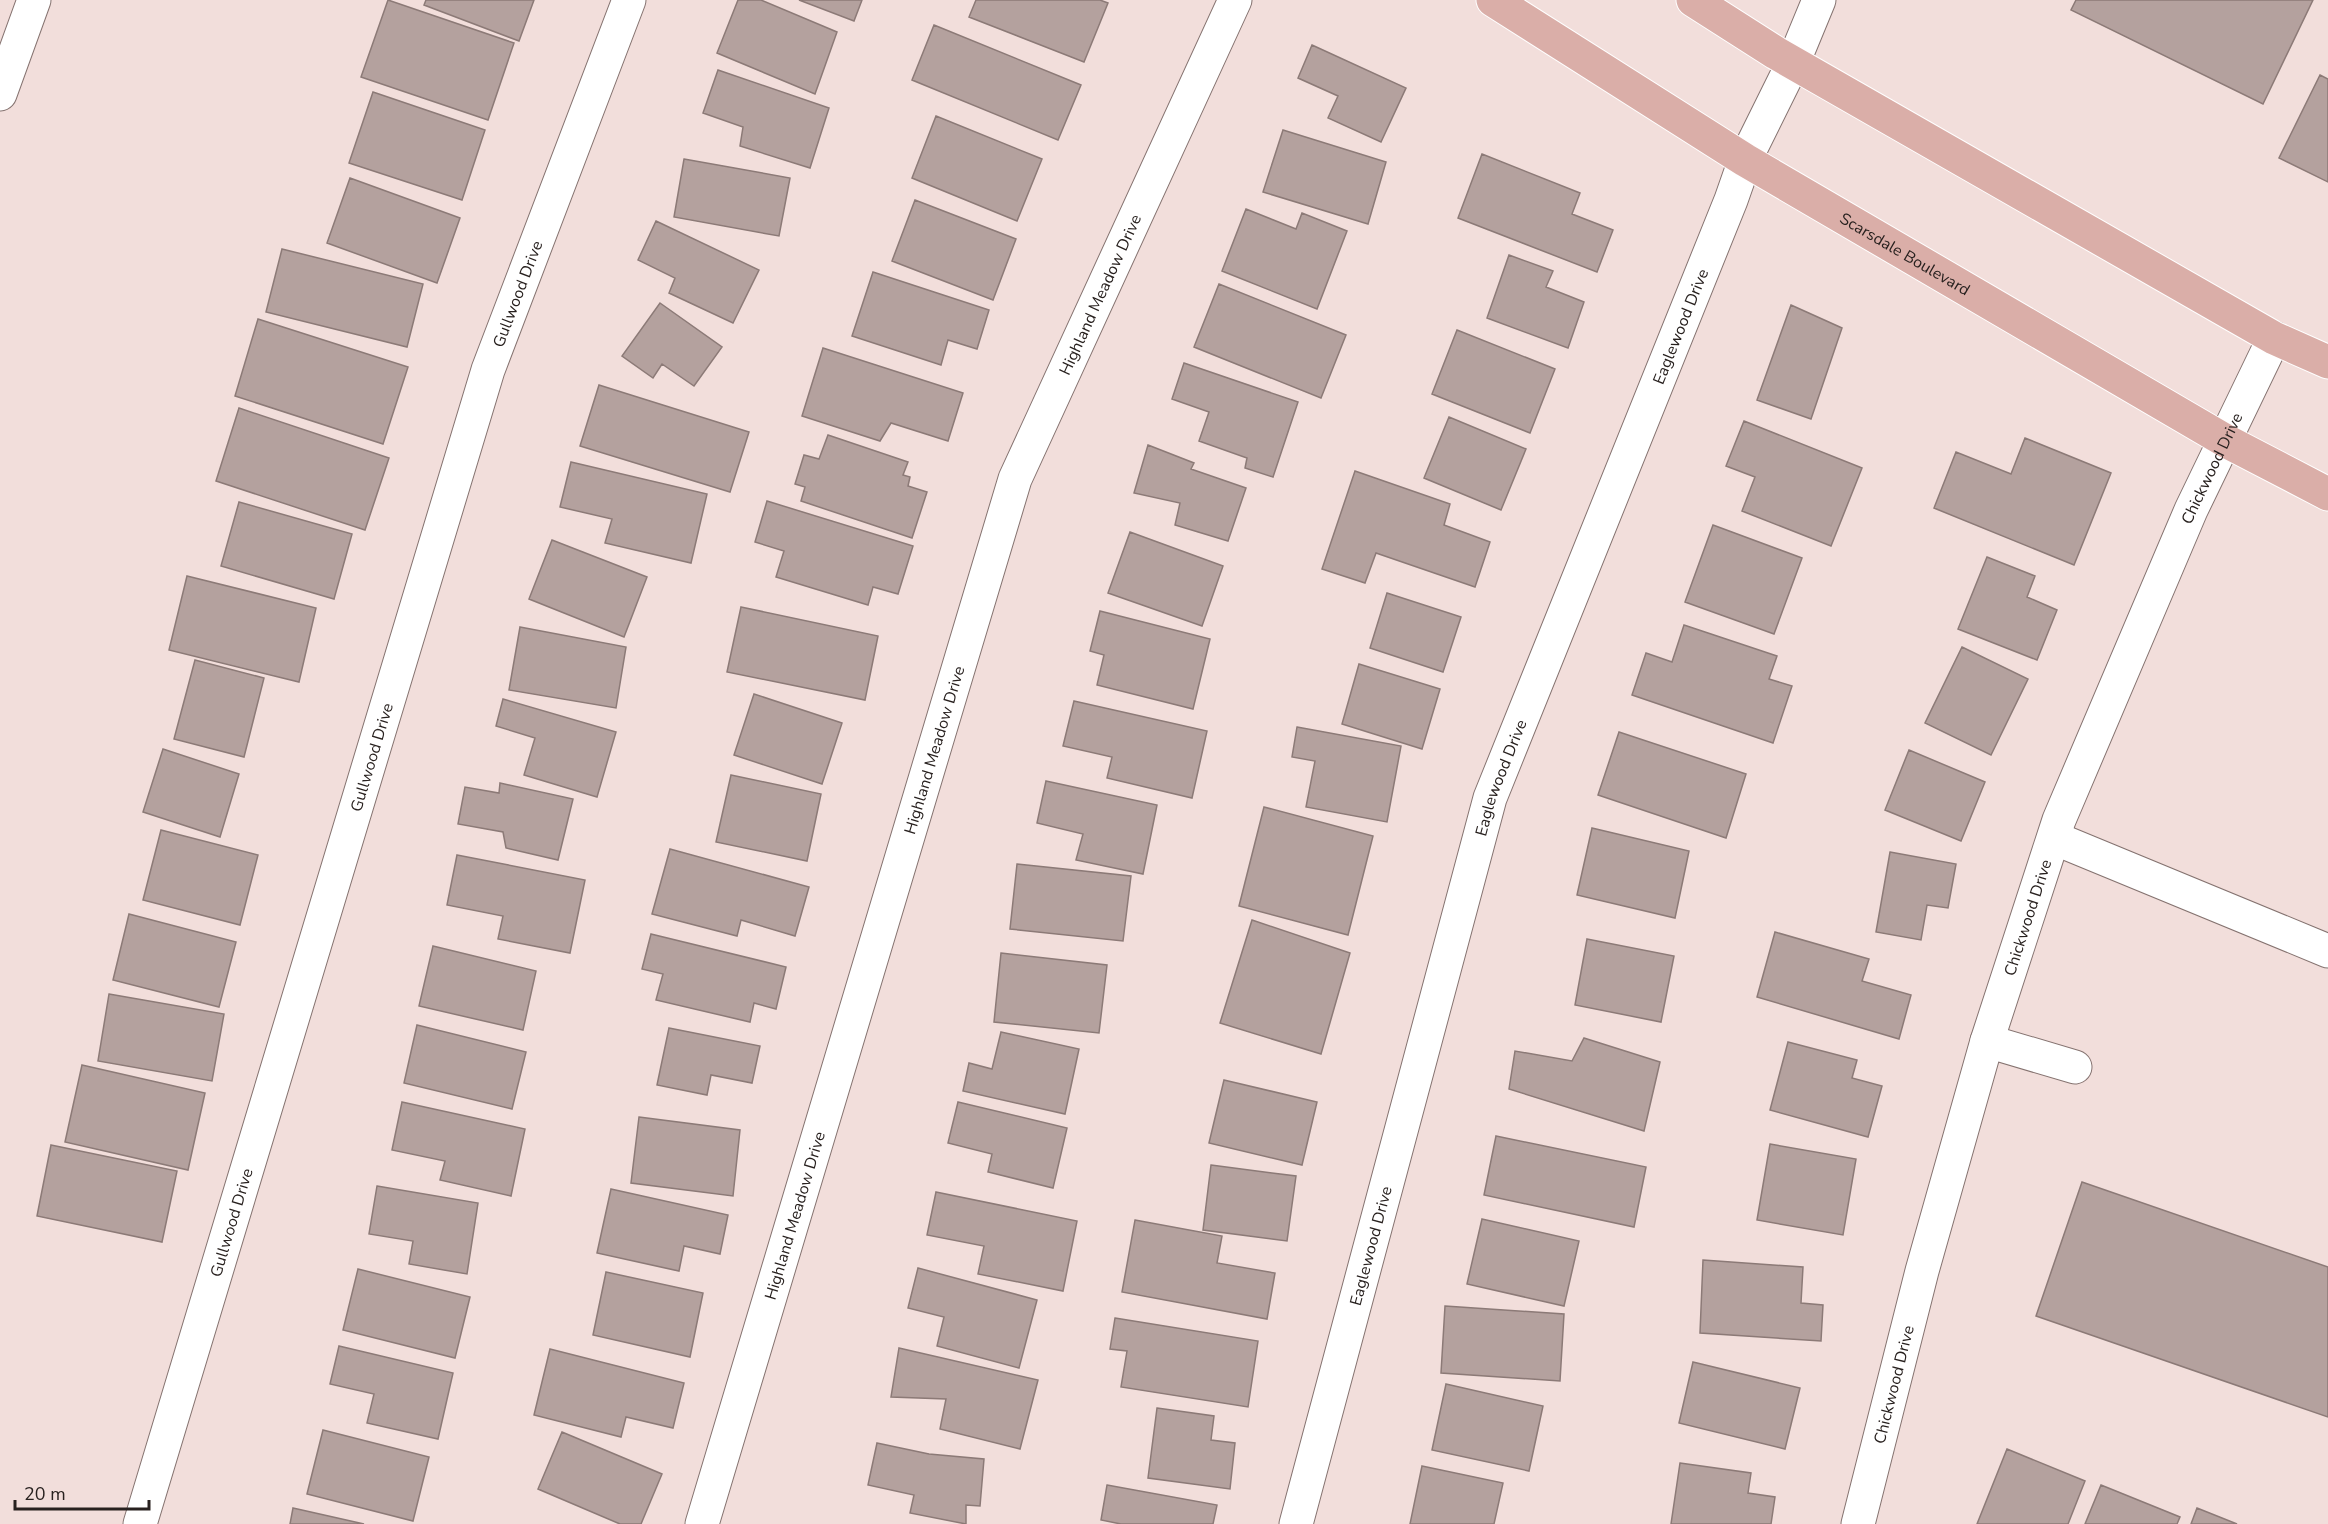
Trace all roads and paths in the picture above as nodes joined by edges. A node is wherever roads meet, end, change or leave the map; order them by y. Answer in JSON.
{"nodes":[{"id":1,"x":34,"y":0,"type":"edge"},
{"id":2,"x":629,"y":0,"type":"edge"},
{"id":3,"x":1236,"y":0,"type":"edge"},
{"id":4,"x":1493,"y":0,"type":"edge"},
{"id":5,"x":1693,"y":0,"type":"edge"},
{"id":6,"x":1819,"y":0,"type":"edge"},
{"id":7,"x":1793,"y":63,"type":"junction"},
{"id":8,"x":0,"y":94,"type":"edge"},
{"id":9,"x":1745,"y":160,"type":"junction"},
{"id":10,"x":2274,"y":338,"type":"junction"},
{"id":11,"x":2328,"y":362,"type":"edge"},
{"id":12,"x":2226,"y":441,"type":"junction"},
{"id":13,"x":2328,"y":494,"type":"edge"},
{"id":14,"x":2054,"y":838,"type":"junction"},
{"id":15,"x":2328,"y":951,"type":"edge"},
{"id":16,"x":1987,"y":1041,"type":"junction"},
{"id":17,"x":2075,"y":1067,"type":"dead end"},
{"id":18,"x":140,"y":1524,"type":"edge"},
{"id":19,"x":702,"y":1524,"type":"edge"},
{"id":20,"x":1296,"y":1524,"type":"edge"},
{"id":21,"x":1858,"y":1524,"type":"edge"}],
"edges":[{"from":1,"to":8,"type":"street"},
{"from":2,"to":18,"type":"street","name":"Gullwood Drive"},
{"from":3,"to":19,"type":"street","name":"Highland Meadow Drive"},
{"from":4,"to":9,"type":"main road","name":"Scarsdale Boulevard"},
{"from":5,"to":7,"type":"main road"},
{"from":6,"to":7,"type":"street","name":"Eaglewood Drive"},
{"from":7,"to":9,"type":"street","name":"Eaglewood Drive"},
{"from":7,"to":10,"type":"main road"},
{"from":9,"to":12,"type":"main road","name":"Scarsdale Boulevard"},
{"from":9,"to":20,"type":"street","name":"Eaglewood Drive"},
{"from":10,"to":11,"type":"main road"},
{"from":10,"to":12,"type":"street","name":"Chickwood Drive"},
{"from":12,"to":13,"type":"main road","name":"Scarsdale Boulevard"},
{"from":12,"to":14,"type":"street","name":"Chickwood Drive"},
{"from":14,"to":15,"type":"street"},
{"from":14,"to":16,"type":"street","name":"Chickwood Drive"},
{"from":16,"to":17,"type":"street"},
{"from":16,"to":21,"type":"street","name":"Chickwood Drive"}]}
